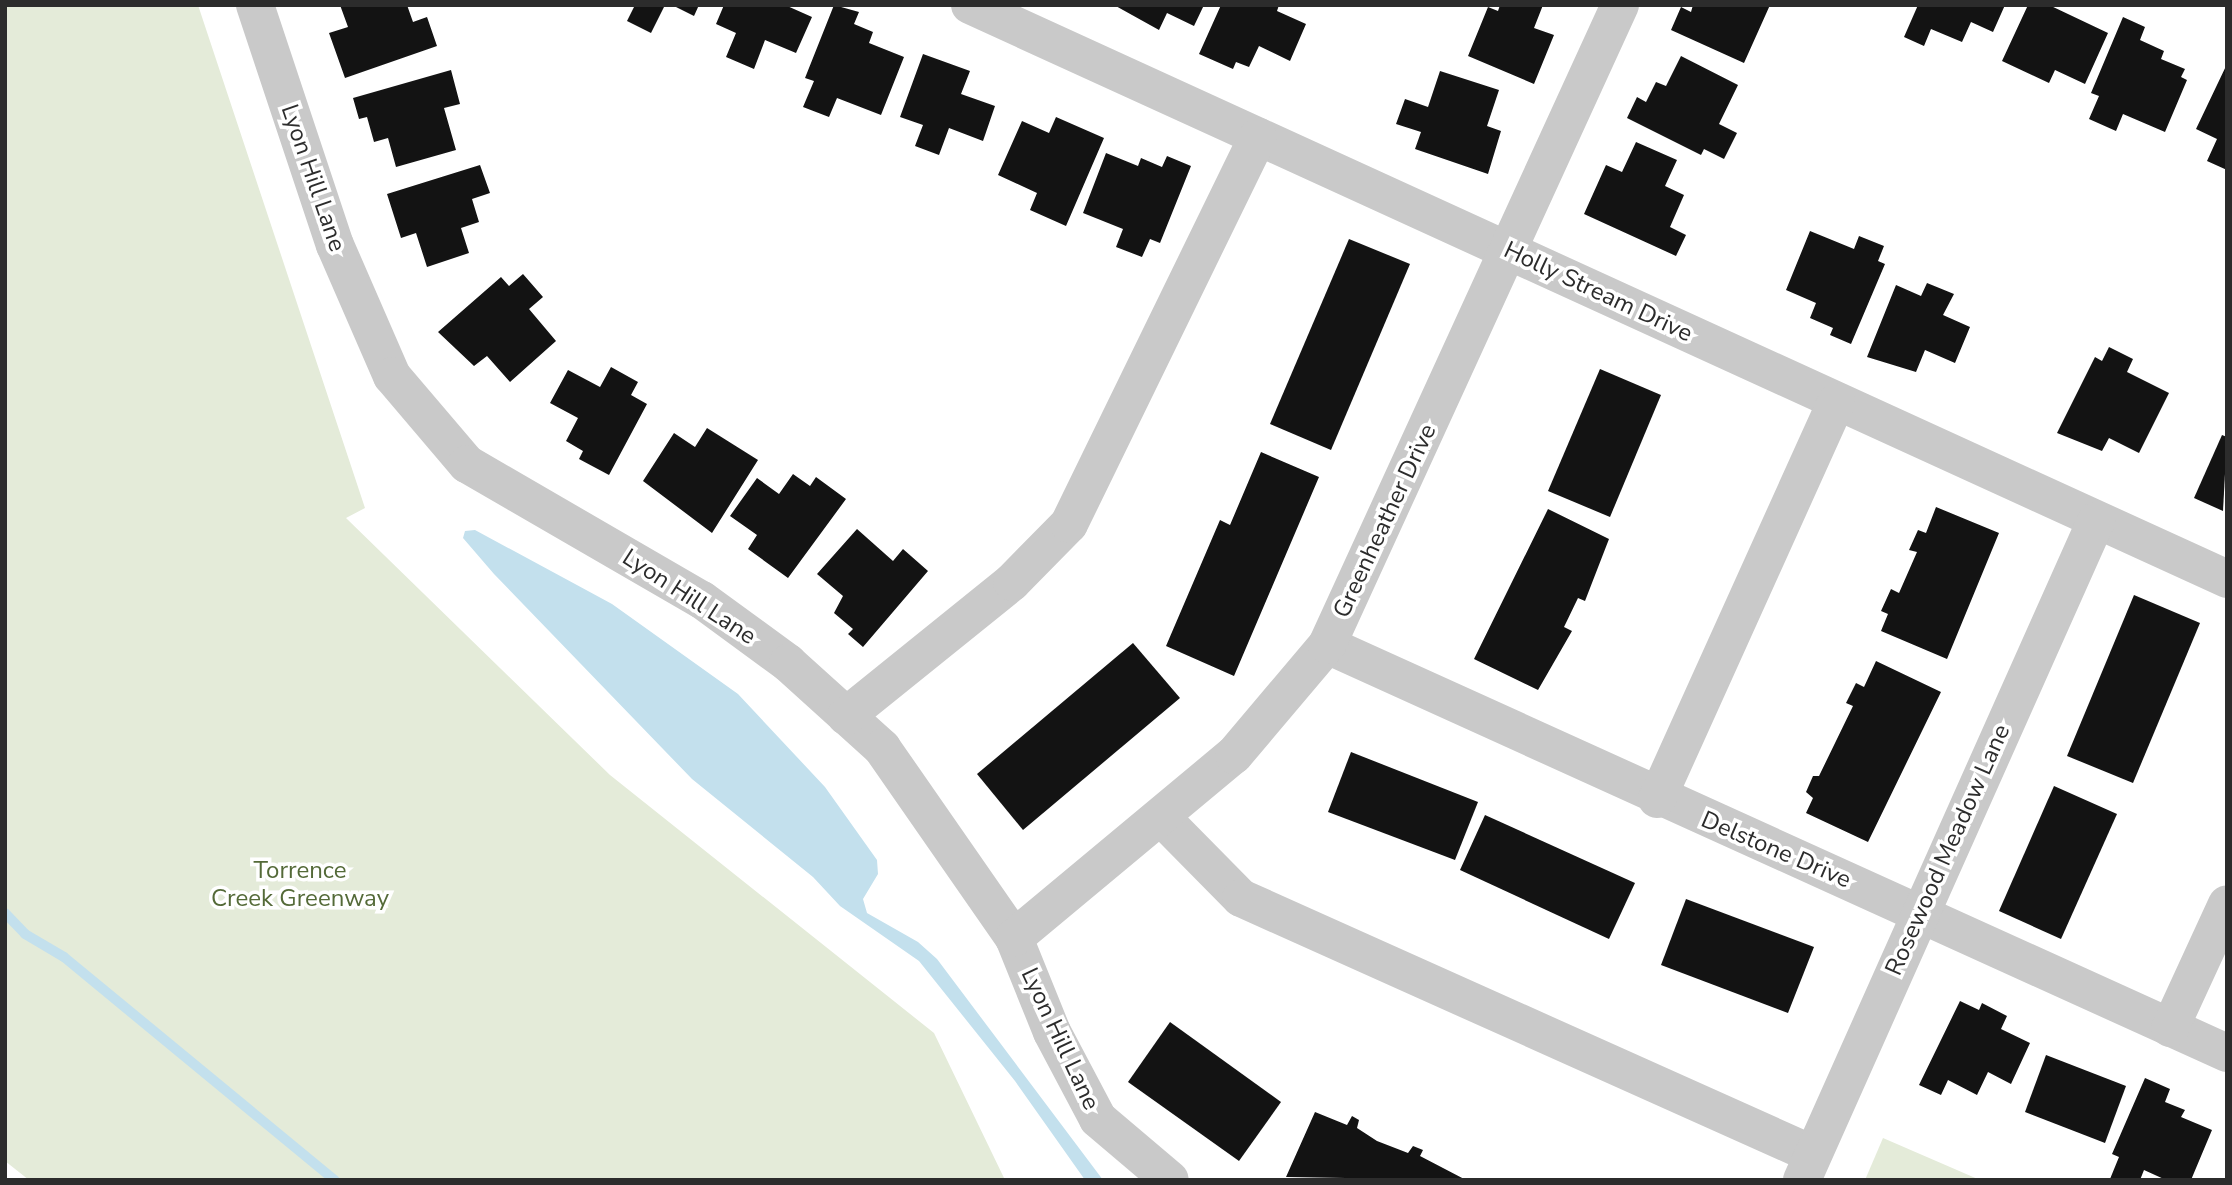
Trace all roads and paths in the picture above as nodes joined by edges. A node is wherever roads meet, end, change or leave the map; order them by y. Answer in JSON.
{"nodes":[{"id":1,"x":255,"y":5,"type":"edge"},
{"id":2,"x":970,"y":5,"type":"edge"},
{"id":3,"x":1620,"y":5,"type":"edge"},
{"id":4,"x":1258,"y":137,"type":"junction"},
{"id":5,"x":1510,"y":252,"type":"junction"},
{"id":6,"x":1836,"y":402,"type":"junction"},
{"id":7,"x":2096,"y":521,"type":"junction"},
{"id":8,"x":2227,"y":579,"type":"edge"},
{"id":9,"x":1327,"y":645,"type":"junction"},
{"id":10,"x":846,"y":716,"type":"junction"},
{"id":11,"x":1657,"y":799,"type":"junction"},
{"id":12,"x":1162,"y":818,"type":"junction"},
{"id":13,"x":2227,"y":904,"type":"edge"},
{"id":14,"x":1920,"y":913,"type":"junction"},
{"id":15,"x":1014,"y":938,"type":"junction"},
{"id":16,"x":2170,"y":1028,"type":"junction"},
{"id":17,"x":2227,"y":1054,"type":"edge"},
{"id":18,"x":1807,"y":1167,"type":"edge"},
{"id":19,"x":1170,"y":1180,"type":"edge"}],
"edges":[{"from":1,"to":10,"type":"street","name":"Lyon Hill Lane"},
{"from":2,"to":4,"type":"street","name":"Holly Stream Drive"},
{"from":3,"to":5,"type":"street","name":"Greenheather Drive"},
{"from":4,"to":5,"type":"street","name":"Holly Stream Drive"},
{"from":4,"to":10,"type":"street"},
{"from":5,"to":6,"type":"street","name":"Holly Stream Drive"},
{"from":5,"to":9,"type":"street","name":"Greenheather Drive"},
{"from":6,"to":7,"type":"street","name":"Holly Stream Drive"},
{"from":6,"to":11,"type":"street"},
{"from":7,"to":8,"type":"street","name":"Holly Stream Drive"},
{"from":7,"to":14,"type":"street","name":"Rosewood Meadow Lane"},
{"from":9,"to":11,"type":"street","name":"Delstone Drive"},
{"from":9,"to":12,"type":"street","name":"Greenheather Drive"},
{"from":10,"to":15,"type":"street","name":"Lyon Hill Lane"},
{"from":11,"to":14,"type":"street","name":"Delstone Drive"},
{"from":12,"to":15,"type":"street","name":"Greenheather Drive"},
{"from":12,"to":18,"type":"street"},
{"from":13,"to":16,"type":"street"},
{"from":14,"to":16,"type":"street","name":"Delstone Drive"},
{"from":14,"to":18,"type":"street","name":"Rosewood Meadow Lane"},
{"from":15,"to":19,"type":"street","name":"Lyon Hill Lane"},
{"from":16,"to":17,"type":"street","name":"Delstone Drive"}]}
